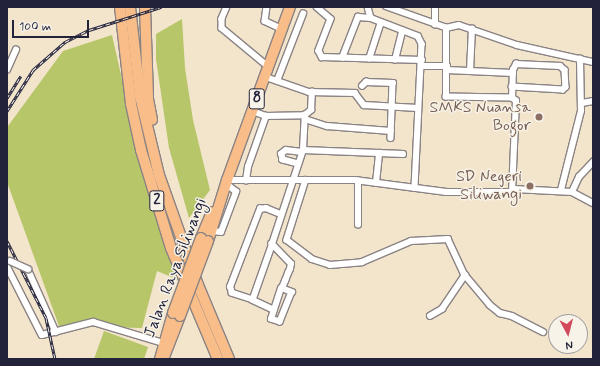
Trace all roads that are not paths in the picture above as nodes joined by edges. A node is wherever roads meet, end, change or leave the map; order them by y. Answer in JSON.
{"nodes":[{"id":1,"x":114,"y":7,"type":"edge"},
{"id":2,"x":120,"y":7,"type":"edge"},
{"id":3,"x":130,"y":7,"type":"edge"},
{"id":4,"x":145,"y":7,"type":"edge"},
{"id":5,"x":227,"y":7,"type":"edge"},
{"id":6,"x":267,"y":7,"type":"edge"},
{"id":7,"x":290,"y":7,"type":"edge"},
{"id":8,"x":316,"y":7,"type":"edge"},
{"id":9,"x":368,"y":7,"type":"edge"},
{"id":10,"x":387,"y":7,"type":"edge"},
{"id":11,"x":435,"y":7,"type":"edge"},
{"id":12,"x":303,"y":14,"type":"dead end"},
{"id":13,"x":371,"y":18,"type":"junction"},
{"id":14,"x":381,"y":23,"type":"junction"},
{"id":15,"x":435,"y":26,"type":"junction"},
{"id":16,"x":446,"y":28,"type":"junction"},
{"id":17,"x":282,"y":29,"type":"junction"},
{"id":18,"x":472,"y":29,"type":"junction"},
{"id":19,"x":402,"y":31,"type":"junction"},
{"id":20,"x":121,"y":36,"type":"junction"},
{"id":21,"x":16,"y":50,"type":"dead end"},
{"id":22,"x":342,"y":58,"type":"junction"},
{"id":23,"x":369,"y":59,"type":"junction"},
{"id":24,"x":580,"y":59,"type":"junction"},
{"id":25,"x":395,"y":60,"type":"junction"},
{"id":26,"x":593,"y":62,"type":"edge"},
{"id":27,"x":421,"y":63,"type":"junction"},
{"id":28,"x":269,"y":67,"type":"junction"},
{"id":29,"x":447,"y":68,"type":"junction"},
{"id":30,"x":7,"y":70,"type":"edge"},
{"id":31,"x":470,"y":71,"type":"junction"},
{"id":32,"x":513,"y":73,"type":"junction"},
{"id":33,"x":266,"y":77,"type":"junction"},
{"id":34,"x":277,"y":81,"type":"junction"},
{"id":35,"x":362,"y":86,"type":"dead end"},
{"id":36,"x":512,"y":87,"type":"junction"},
{"id":37,"x":312,"y":92,"type":"junction"},
{"id":38,"x":512,"y":98,"type":"junction"},
{"id":39,"x":593,"y":101,"type":"edge"},
{"id":40,"x":582,"y":103,"type":"junction"},
{"id":41,"x":392,"y":106,"type":"junction"},
{"id":42,"x":418,"y":108,"type":"junction"},
{"id":43,"x":253,"y":111,"type":"junction"},
{"id":44,"x":266,"y":116,"type":"junction"},
{"id":45,"x":305,"y":117,"type":"junction"},
{"id":46,"x":391,"y":131,"type":"junction"},
{"id":47,"x":390,"y":138,"type":"dead end"},
{"id":48,"x":302,"y":151,"type":"junction"},
{"id":49,"x":379,"y":153,"type":"junction"},
{"id":50,"x":403,"y":154,"type":"dead end"},
{"id":51,"x":593,"y":162,"type":"edge"},
{"id":52,"x":298,"y":164,"type":"junction"},
{"id":53,"x":159,"y":175,"type":"junction"},
{"id":54,"x":306,"y":180,"type":"junction"},
{"id":55,"x":246,"y":181,"type":"junction"},
{"id":56,"x":292,"y":181,"type":"junction"},
{"id":57,"x":358,"y":181,"type":"junction"},
{"id":58,"x":376,"y":183,"type":"junction"},
{"id":59,"x":226,"y":185,"type":"junction"},
{"id":60,"x":415,"y":188,"type":"junction"},
{"id":61,"x":514,"y":189,"type":"junction"},
{"id":62,"x":562,"y":190,"type":"junction"},
{"id":63,"x":572,"y":192,"type":"junction"},
{"id":64,"x":593,"y":203,"type":"edge"},
{"id":65,"x":281,"y":214,"type":"junction"},
{"id":66,"x":358,"y":225,"type":"dead end"},
{"id":67,"x":205,"y":239,"type":"junction"},
{"id":68,"x":272,"y":246,"type":"junction"},
{"id":69,"x":8,"y":262,"type":"edge"},
{"id":70,"x":9,"y":272,"type":"edge"},
{"id":71,"x":465,"y":275,"type":"junction"},
{"id":72,"x":282,"y":288,"type":"junction"},
{"id":73,"x":253,"y":300,"type":"junction"},
{"id":74,"x":274,"y":310,"type":"junction"},
{"id":75,"x":430,"y":316,"type":"dead end"},
{"id":76,"x":56,"y":332,"type":"junction"},
{"id":77,"x":543,"y":332,"type":"dead end"},
{"id":78,"x":166,"y":344,"type":"junction"},
{"id":79,"x":161,"y":359,"type":"edge"},
{"id":80,"x":218,"y":359,"type":"edge"},
{"id":81,"x":229,"y":359,"type":"edge"}],
"edges":[{"from":1,"to":20,"type":"highway"},
{"from":2,"to":20,"type":"highway","number":"2"},
{"from":3,"to":53,"type":"highway","number":"2"},
{"from":4,"to":53,"type":"highway"},
{"from":5,"to":28,"type":"street"},
{"from":6,"to":17,"type":"street"},
{"from":7,"to":17,"type":"highway","name":"Jalan Raya Siliwangi","number":"8"},
{"from":8,"to":22,"type":"street"},
{"from":9,"to":13,"type":"street"},
{"from":10,"to":15,"type":"street"},
{"from":11,"to":15,"type":"street"},
{"from":12,"to":34,"type":"street"},
{"from":13,"to":14,"type":"street"},
{"from":13,"to":22,"type":"street"},
{"from":14,"to":19,"type":"street"},
{"from":14,"to":23,"type":"street"},
{"from":15,"to":16,"type":"street"},
{"from":16,"to":18,"type":"street"},
{"from":16,"to":29,"type":"street"},
{"from":17,"to":28,"type":"highway","name":"Jalan Raya Siliwangi","number":"8"},
{"from":18,"to":24,"type":"street"},
{"from":18,"to":31,"type":"street"},
{"from":19,"to":25,"type":"street"},
{"from":19,"to":27,"type":"street"},
{"from":20,"to":80,"type":"highway","number":"2"},
{"from":21,"to":30,"type":"street"},
{"from":22,"to":23,"type":"street"},
{"from":23,"to":25,"type":"street"},
{"from":24,"to":26,"type":"street"},
{"from":24,"to":40,"type":"street"},
{"from":25,"to":27,"type":"street"},
{"from":27,"to":29,"type":"street"},
{"from":27,"to":42,"type":"street"},
{"from":28,"to":33,"type":"highway","name":"Jalan Raya Siliwangi","number":"8"},
{"from":29,"to":31,"type":"street"},
{"from":29,"to":38,"type":"street"},
{"from":31,"to":32,"type":"street"},
{"from":32,"to":36,"type":"street"},
{"from":32,"to":36,"type":"street"},
{"from":33,"to":34,"type":"street"},
{"from":33,"to":43,"type":"highway","name":"Jalan Raya Siliwangi","number":"8"},
{"from":34,"to":37,"type":"street"},
{"from":35,"to":41,"type":"street"},
{"from":36,"to":38,"type":"street"},
{"from":37,"to":41,"type":"street"},
{"from":37,"to":45,"type":"street"},
{"from":38,"to":61,"type":"street"},
{"from":39,"to":40,"type":"street"},
{"from":40,"to":62,"type":"street"},
{"from":41,"to":42,"type":"street"},
{"from":41,"to":46,"type":"street"},
{"from":42,"to":60,"type":"street"},
{"from":43,"to":44,"type":"street"},
{"from":43,"to":59,"type":"highway","name":"Jalan Raya Siliwangi","number":"8"},
{"from":44,"to":45,"type":"street"},
{"from":44,"to":55,"type":"street"},
{"from":45,"to":46,"type":"street"},
{"from":45,"to":48,"type":"street"},
{"from":46,"to":47,"type":"street"},
{"from":48,"to":49,"type":"street"},
{"from":48,"to":52,"type":"street"},
{"from":48,"to":52,"type":"street"},
{"from":49,"to":50,"type":"street"},
{"from":49,"to":58,"type":"street"},
{"from":51,"to":63,"type":"street"},
{"from":52,"to":56,"type":"street"},
{"from":53,"to":81,"type":"highway","number":"2"},
{"from":54,"to":56,"type":"street"},
{"from":54,"to":57,"type":"street"},
{"from":54,"to":71,"type":"street"},
{"from":55,"to":56,"type":"street"},
{"from":55,"to":59,"type":"street"},
{"from":56,"to":65,"type":"street"},
{"from":57,"to":58,"type":"street"},
{"from":57,"to":66,"type":"street"},
{"from":58,"to":60,"type":"street"},
{"from":59,"to":67,"type":"highway","name":"Jalan Raya Siliwangi","number":"8"},
{"from":59,"to":67,"type":"highway","name":"Jalan Raya Siliwangi","number":"8"},
{"from":60,"to":61,"type":"street"},
{"from":61,"to":62,"type":"street"},
{"from":62,"to":63,"type":"street"},
{"from":63,"to":64,"type":"street"},
{"from":65,"to":68,"type":"street"},
{"from":65,"to":73,"type":"street"},
{"from":67,"to":78,"type":"highway","name":"Jalan Raya Siliwangi","number":"8","bridge":true},
{"from":68,"to":72,"type":"street"},
{"from":68,"to":73,"type":"street"},
{"from":69,"to":70,"type":"street"},
{"from":69,"to":76,"type":"street","bridge":true},
{"from":70,"to":76,"type":"street"},
{"from":71,"to":75,"type":"street"},
{"from":71,"to":77,"type":"street"},
{"from":72,"to":74,"type":"street"},
{"from":72,"to":74,"type":"street"},
{"from":73,"to":74,"type":"street"},
{"from":76,"to":78,"type":"street"},
{"from":78,"to":79,"type":"highway","name":"Jalan Raya Siliwangi","number":"8"}]}
